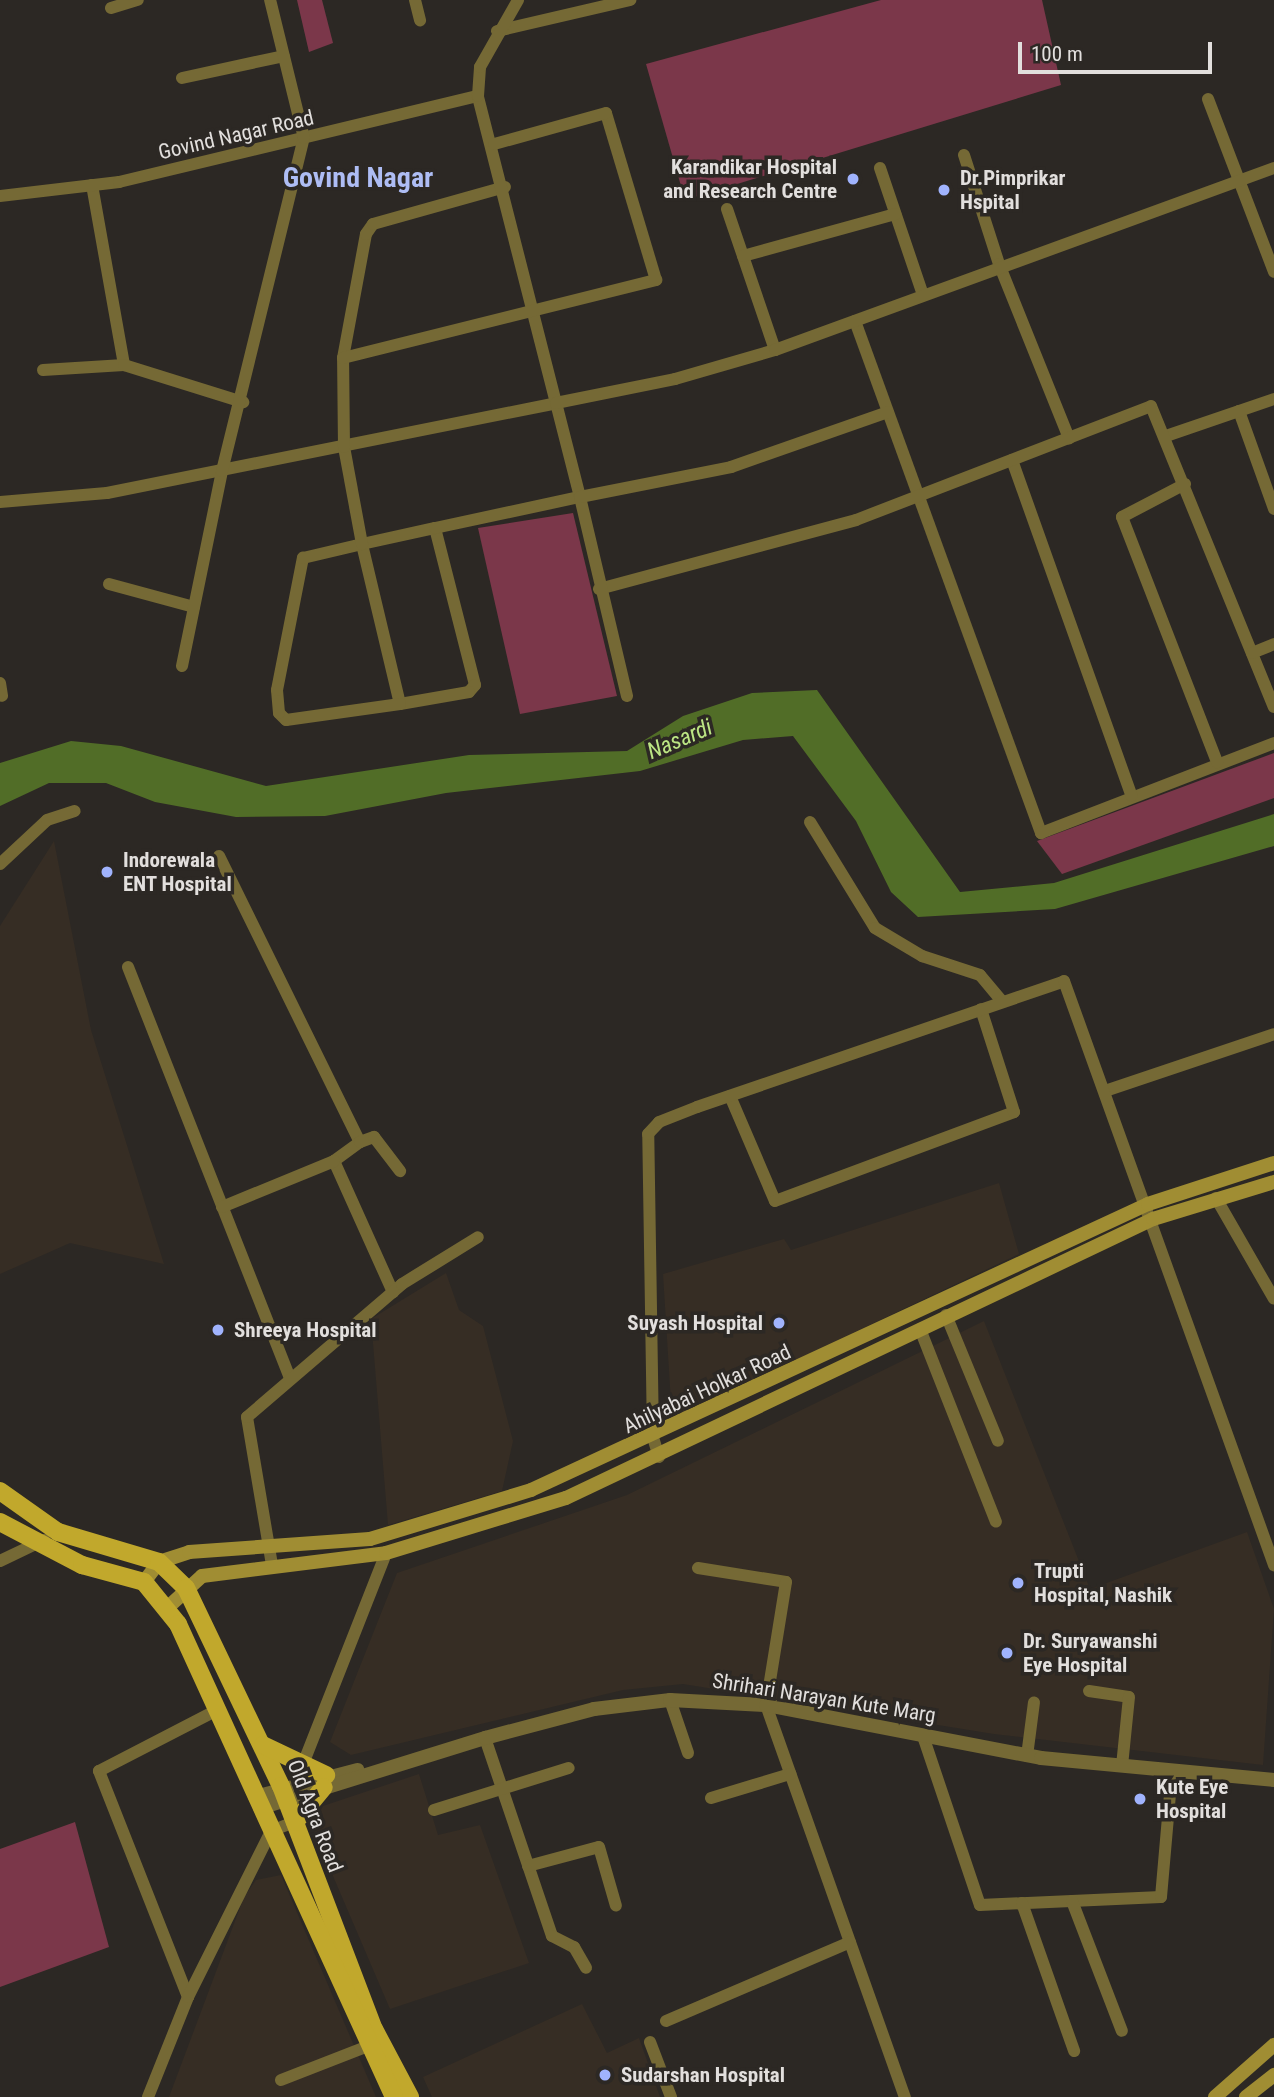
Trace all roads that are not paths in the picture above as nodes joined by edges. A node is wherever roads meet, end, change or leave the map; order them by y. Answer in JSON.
{"nodes":[{"id":1,"x":138,"y":0,"type":"edge"},
{"id":2,"x":270,"y":0,"type":"edge"},
{"id":3,"x":415,"y":0,"type":"edge"},
{"id":4,"x":518,"y":0,"type":"edge"},
{"id":5,"x":630,"y":0,"type":"edge"},
{"id":6,"x":596,"y":4,"type":"edge"},
{"id":7,"x":111,"y":8,"type":"dead end"},
{"id":8,"x":420,"y":20,"type":"dead end"},
{"id":9,"x":497,"y":31,"type":"junction"},
{"id":10,"x":284,"y":56,"type":"junction"},
{"id":11,"x":182,"y":78,"type":"dead end"},
{"id":12,"x":478,"y":96,"type":"junction"},
{"id":13,"x":1208,"y":99,"type":"dead end"},
{"id":14,"x":304,"y":138,"type":"junction"},
{"id":15,"x":494,"y":144,"type":"junction"},
{"id":16,"x":964,"y":155,"type":"dead end"},
{"id":17,"x":880,"y":168,"type":"dead end"},
{"id":18,"x":1274,"y":168,"type":"edge"},
{"id":19,"x":1238,"y":182,"type":"junction"},
{"id":20,"x":92,"y":185,"type":"junction"},
{"id":21,"x":505,"y":187,"type":"junction"},
{"id":22,"x":0,"y":196,"type":"edge"},
{"id":23,"x":727,"y":209,"type":"dead end"},
{"id":24,"x":895,"y":214,"type":"junction"},
{"id":25,"x":743,"y":256,"type":"junction"},
{"id":26,"x":999,"y":264,"type":"junction"},
{"id":27,"x":1274,"y":272,"type":"edge"},
{"id":28,"x":923,"y":295,"type":"junction"},
{"id":29,"x":537,"y":310,"type":"junction"},
{"id":30,"x":855,"y":321,"type":"junction"},
{"id":31,"x":775,"y":350,"type":"junction"},
{"id":32,"x":344,"y":358,"type":"junction"},
{"id":33,"x":124,"y":365,"type":"junction"},
{"id":34,"x":43,"y":370,"type":"dead end"},
{"id":35,"x":1274,"y":399,"type":"edge"},
{"id":36,"x":243,"y":402,"type":"junction"},
{"id":37,"x":556,"y":403,"type":"junction"},
{"id":38,"x":1239,"y":411,"type":"junction"},
{"id":39,"x":888,"y":412,"type":"junction"},
{"id":40,"x":1166,"y":436,"type":"junction"},
{"id":41,"x":1069,"y":438,"type":"junction"},
{"id":42,"x":344,"y":447,"type":"junction"},
{"id":43,"x":1012,"y":460,"type":"junction"},
{"id":44,"x":222,"y":471,"type":"junction"},
{"id":45,"x":1185,"y":484,"type":"junction"},
{"id":46,"x":918,"y":494,"type":"junction"},
{"id":47,"x":580,"y":497,"type":"junction"},
{"id":48,"x":0,"y":502,"type":"edge"},
{"id":49,"x":1274,"y":509,"type":"edge"},
{"id":50,"x":435,"y":528,"type":"junction"},
{"id":51,"x":362,"y":544,"type":"junction"},
{"id":52,"x":109,"y":584,"type":"dead end"},
{"id":53,"x":599,"y":589,"type":"junction"},
{"id":54,"x":194,"y":607,"type":"junction"},
{"id":55,"x":1274,"y":644,"type":"edge"},
{"id":56,"x":1252,"y":653,"type":"junction"},
{"id":57,"x":182,"y":666,"type":"dead end"},
{"id":58,"x":627,"y":696,"type":"dead end"},
{"id":59,"x":400,"y":704,"type":"junction"},
{"id":60,"x":1274,"y":706,"type":"edge"},
{"id":61,"x":1274,"y":743,"type":"edge"},
{"id":62,"x":1217,"y":762,"type":"junction"},
{"id":63,"x":1131,"y":795,"type":"junction"},
{"id":64,"x":75,"y":811,"type":"dead end"},
{"id":65,"x":810,"y":822,"type":"dead end"},
{"id":66,"x":219,"y":856,"type":"dead end"},
{"id":67,"x":0,"y":864,"type":"edge"},
{"id":68,"x":128,"y":967,"type":"dead end"},
{"id":69,"x":1002,"y":1001,"type":"junction"},
{"id":70,"x":981,"y":1009,"type":"junction"},
{"id":71,"x":1274,"y":1034,"type":"edge"},
{"id":72,"x":1108,"y":1090,"type":"junction"},
{"id":73,"x":730,"y":1096,"type":"junction"},
{"id":74,"x":360,"y":1142,"type":"junction"},
{"id":75,"x":334,"y":1161,"type":"junction"},
{"id":76,"x":1274,"y":1163,"type":"edge"},
{"id":77,"x":400,"y":1171,"type":"dead end"},
{"id":78,"x":1274,"y":1182,"type":"edge"},
{"id":79,"x":1216,"y":1198,"type":"junction"},
{"id":80,"x":1149,"y":1203,"type":"junction"},
{"id":81,"x":222,"y":1207,"type":"junction"},
{"id":82,"x":1153,"y":1219,"type":"junction"},
{"id":83,"x":478,"y":1237,"type":"dead end"},
{"id":84,"x":393,"y":1292,"type":"junction"},
{"id":85,"x":1274,"y":1298,"type":"edge"},
{"id":86,"x":946,"y":1315,"type":"junction"},
{"id":87,"x":920,"y":1329,"type":"junction"},
{"id":88,"x":289,"y":1376,"type":"junction"},
{"id":89,"x":653,"y":1437,"type":"junction"},
{"id":90,"x":998,"y":1441,"type":"dead end"},
{"id":91,"x":659,"y":1457,"type":"junction"},
{"id":92,"x":0,"y":1491,"type":"edge"},
{"id":93,"x":0,"y":1522,"type":"edge"},
{"id":94,"x":996,"y":1522,"type":"dead end"},
{"id":95,"x":58,"y":1532,"type":"junction"},
{"id":96,"x":37,"y":1544,"type":"junction"},
{"id":97,"x":268,"y":1548,"type":"junction"},
{"id":98,"x":1271,"y":1548,"type":"edge"},
{"id":99,"x":386,"y":1553,"type":"junction"},
{"id":100,"x":0,"y":1561,"type":"edge"},
{"id":101,"x":159,"y":1562,"type":"junction"},
{"id":102,"x":1274,"y":1564,"type":"edge"},
{"id":103,"x":272,"y":1565,"type":"junction"},
{"id":104,"x":698,"y":1568,"type":"dead end"},
{"id":105,"x":144,"y":1582,"type":"junction"},
{"id":106,"x":187,"y":1588,"type":"junction"},
{"id":107,"x":166,"y":1609,"type":"junction"},
{"id":108,"x":1089,"y":1691,"type":"dead end"},
{"id":109,"x":670,"y":1700,"type":"junction"},
{"id":110,"x":1034,"y":1702,"type":"dead end"},
{"id":111,"x":766,"y":1706,"type":"junction"},
{"id":112,"x":215,"y":1711,"type":"junction"},
{"id":113,"x":923,"y":1736,"type":"junction"},
{"id":114,"x":485,"y":1738,"type":"junction"},
{"id":115,"x":263,"y":1745,"type":"junction"},
{"id":116,"x":688,"y":1753,"type":"dead end"},
{"id":117,"x":1027,"y":1756,"type":"junction"},
{"id":118,"x":303,"y":1764,"type":"junction"},
{"id":119,"x":1122,"y":1766,"type":"junction"},
{"id":120,"x":569,"y":1768,"type":"dead end"},
{"id":121,"x":1172,"y":1770,"type":"junction"},
{"id":122,"x":790,"y":1774,"type":"junction"},
{"id":123,"x":1274,"y":1780,"type":"edge"},
{"id":124,"x":325,"y":1781,"type":"junction"},
{"id":125,"x":502,"y":1787,"type":"junction"},
{"id":126,"x":284,"y":1791,"type":"junction"},
{"id":127,"x":711,"y":1798,"type":"dead end"},
{"id":128,"x":257,"y":1802,"type":"junction"},
{"id":129,"x":434,"y":1810,"type":"dead end"},
{"id":130,"x":295,"y":1822,"type":"junction"},
{"id":131,"x":271,"y":1831,"type":"junction"},
{"id":132,"x":528,"y":1866,"type":"junction"},
{"id":133,"x":1072,"y":1901,"type":"junction"},
{"id":134,"x":1022,"y":1903,"type":"junction"},
{"id":135,"x":617,"y":1906,"type":"dead end"},
{"id":136,"x":850,"y":1942,"type":"junction"},
{"id":137,"x":586,"y":1968,"type":"dead end"},
{"id":138,"x":188,"y":1997,"type":"junction"},
{"id":139,"x":666,"y":2021,"type":"dead end"},
{"id":140,"x":1122,"y":2031,"type":"dead end"},
{"id":141,"x":650,"y":2042,"type":"dead end"},
{"id":142,"x":1274,"y":2045,"type":"edge"},
{"id":143,"x":368,"y":2046,"type":"junction"},
{"id":144,"x":1074,"y":2051,"type":"dead end"},
{"id":145,"x":1274,"y":2075,"type":"edge"},
{"id":146,"x":281,"y":2080,"type":"dead end"},
{"id":147,"x":148,"y":2097,"type":"edge"},
{"id":148,"x":394,"y":2097,"type":"edge"},
{"id":149,"x":410,"y":2097,"type":"edge"},
{"id":150,"x":671,"y":2097,"type":"edge"},
{"id":151,"x":905,"y":2097,"type":"edge"},
{"id":152,"x":1215,"y":2097,"type":"edge"},
{"id":153,"x":1246,"y":2097,"type":"edge"}],
"edges":[{"from":1,"to":7,"type":"street"},
{"from":2,"to":10,"type":"street"},
{"from":3,"to":8,"type":"street"},
{"from":4,"to":9,"type":"street"},
{"from":5,"to":6,"type":"street"},
{"from":6,"to":9,"type":"street"},
{"from":9,"to":12,"type":"street"},
{"from":10,"to":11,"type":"street"},
{"from":10,"to":14,"type":"street"},
{"from":12,"to":14,"type":"street","name":"Govind Nagar Road"},
{"from":12,"to":15,"type":"street"},
{"from":13,"to":19,"type":"street"},
{"from":14,"to":20,"type":"street","name":"Govind Nagar Road"},
{"from":14,"to":36,"type":"street"},
{"from":15,"to":21,"type":"street"},
{"from":15,"to":29,"type":"street"},
{"from":16,"to":26,"type":"street"},
{"from":17,"to":24,"type":"street"},
{"from":18,"to":19,"type":"street"},
{"from":19,"to":26,"type":"street"},
{"from":19,"to":27,"type":"street"},
{"from":20,"to":22,"type":"street","name":"Govind Nagar Road"},
{"from":20,"to":33,"type":"street"},
{"from":21,"to":29,"type":"street"},
{"from":21,"to":32,"type":"street"},
{"from":23,"to":25,"type":"street"},
{"from":24,"to":25,"type":"street"},
{"from":24,"to":28,"type":"street"},
{"from":25,"to":31,"type":"street"},
{"from":26,"to":28,"type":"street"},
{"from":26,"to":41,"type":"street"},
{"from":28,"to":30,"type":"street"},
{"from":29,"to":32,"type":"street"},
{"from":29,"to":37,"type":"street"},
{"from":30,"to":31,"type":"street"},
{"from":30,"to":39,"type":"street"},
{"from":31,"to":37,"type":"street"},
{"from":32,"to":42,"type":"street"},
{"from":33,"to":34,"type":"street"},
{"from":33,"to":36,"type":"street"},
{"from":35,"to":38,"type":"street"},
{"from":36,"to":44,"type":"street"},
{"from":37,"to":42,"type":"street"},
{"from":37,"to":47,"type":"street"},
{"from":38,"to":40,"type":"street"},
{"from":38,"to":49,"type":"street"},
{"from":39,"to":46,"type":"street"},
{"from":39,"to":47,"type":"street"},
{"from":40,"to":41,"type":"street"},
{"from":40,"to":45,"type":"street"},
{"from":41,"to":43,"type":"street"},
{"from":42,"to":44,"type":"street"},
{"from":42,"to":51,"type":"street"},
{"from":43,"to":46,"type":"street"},
{"from":43,"to":63,"type":"street"},
{"from":44,"to":48,"type":"street"},
{"from":44,"to":54,"type":"street"},
{"from":45,"to":56,"type":"street"},
{"from":45,"to":62,"type":"street"},
{"from":46,"to":53,"type":"street"},
{"from":46,"to":63,"type":"street"},
{"from":47,"to":50,"type":"street"},
{"from":47,"to":53,"type":"street"},
{"from":50,"to":51,"type":"street"},
{"from":50,"to":59,"type":"street"},
{"from":51,"to":59,"type":"street"},
{"from":51,"to":59,"type":"street"},
{"from":52,"to":54,"type":"street"},
{"from":53,"to":58,"type":"street"},
{"from":54,"to":57,"type":"street"},
{"from":55,"to":56,"type":"street"},
{"from":56,"to":60,"type":"street"},
{"from":61,"to":62,"type":"street"},
{"from":62,"to":63,"type":"street"},
{"from":64,"to":67,"type":"street"},
{"from":65,"to":69,"type":"street"},
{"from":66,"to":74,"type":"street"},
{"from":68,"to":81,"type":"street"},
{"from":69,"to":70,"type":"street"},
{"from":69,"to":72,"type":"street"},
{"from":70,"to":73,"type":"street"},
{"from":70,"to":73,"type":"street"},
{"from":71,"to":72,"type":"street"},
{"from":72,"to":80,"type":"street"},
{"from":73,"to":89,"type":"street"},
{"from":74,"to":75,"type":"street"},
{"from":74,"to":77,"type":"street"},
{"from":75,"to":81,"type":"street"},
{"from":75,"to":84,"type":"street"},
{"from":76,"to":80,"type":"main road","name":"Ahilyabai Holkar Road"},
{"from":78,"to":79,"type":"main road","name":"Ahilyabai Holkar Road"},
{"from":79,"to":82,"type":"main road","name":"Ahilyabai Holkar Road"},
{"from":79,"to":85,"type":"street"},
{"from":80,"to":82,"type":"street"},
{"from":80,"to":89,"type":"main road","name":"Ahilyabai Holkar Road"},
{"from":81,"to":88,"type":"street"},
{"from":82,"to":86,"type":"main road","name":"Ahilyabai Holkar Road"},
{"from":82,"to":98,"type":"street"},
{"from":83,"to":84,"type":"street"},
{"from":84,"to":88,"type":"street"},
{"from":86,"to":87,"type":"main road","name":"Ahilyabai Holkar Road"},
{"from":86,"to":90,"type":"street"},
{"from":87,"to":91,"type":"main road","name":"Ahilyabai Holkar Road"},
{"from":87,"to":94,"type":"street"},
{"from":88,"to":97,"type":"street"},
{"from":89,"to":91,"type":"street"},
{"from":89,"to":97,"type":"main road","name":"Ahilyabai Holkar Road"},
{"from":91,"to":99,"type":"main road","name":"Ahilyabai Holkar Road"},
{"from":92,"to":95,"type":"main road"},
{"from":93,"to":96,"type":"main road"},
{"from":95,"to":96,"type":"street"},
{"from":95,"to":101,"type":"main road"},
{"from":96,"to":100,"type":"street"},
{"from":96,"to":105,"type":"main road"},
{"from":97,"to":101,"type":"main road","name":"Ahilyabai Holkar Road"},
{"from":97,"to":103,"type":"street"},
{"from":98,"to":102,"type":"street"},
{"from":99,"to":103,"type":"main road","name":"Ahilyabai Holkar Road"},
{"from":99,"to":118,"type":"street"},
{"from":101,"to":105,"type":"main road"},
{"from":101,"to":106,"type":"main road","name":"Old Agra Road"},
{"from":103,"to":106,"type":"main road","name":"Ahilyabai Holkar Road"},
{"from":104,"to":111,"type":"street"},
{"from":105,"to":107,"type":"main road","name":"Old Agra Road"},
{"from":106,"to":107,"type":"main road","name":"Ahilyabai Holkar Road"},
{"from":106,"to":115,"type":"main road","name":"Old Agra Road"},
{"from":107,"to":112,"type":"main road","name":"Old Agra Road"},
{"from":108,"to":119,"type":"street"},
{"from":109,"to":111,"type":"street","name":"Shrihari Narayan Kute Marg"},
{"from":109,"to":114,"type":"street","name":"Shrihari Narayan Kute Marg"},
{"from":109,"to":116,"type":"street"},
{"from":110,"to":117,"type":"street"},
{"from":111,"to":113,"type":"street","name":"Shrihari Narayan Kute Marg"},
{"from":111,"to":122,"type":"street"},
{"from":112,"to":128,"type":"main road","name":"Old Agra Road"},
{"from":112,"to":138,"type":"street"},
{"from":113,"to":117,"type":"street","name":"Shrihari Narayan Kute Marg"},
{"from":113,"to":134,"type":"street"},
{"from":114,"to":124,"type":"street","name":"Shrihari Narayan Kute Marg"},
{"from":114,"to":125,"type":"street"},
{"from":115,"to":118,"type":"main road"},
{"from":115,"to":126,"type":"main road","name":"Old Agra Road"},
{"from":117,"to":119,"type":"street","name":"Shrihari Narayan Kute Marg"},
{"from":118,"to":124,"type":"main road"},
{"from":119,"to":121,"type":"street","name":"Shrihari Narayan Kute Marg"},
{"from":120,"to":125,"type":"street"},
{"from":121,"to":123,"type":"street","name":"Shrihari Narayan Kute Marg"},
{"from":121,"to":133,"type":"street"},
{"from":122,"to":127,"type":"street"},
{"from":122,"to":136,"type":"street"},
{"from":124,"to":126,"type":"street","name":"Shrihari Narayan Kute Marg"},
{"from":124,"to":130,"type":"main road"},
{"from":125,"to":129,"type":"street"},
{"from":125,"to":132,"type":"street"},
{"from":126,"to":128,"type":"street","name":"Shrihari Narayan Kute Marg"},
{"from":126,"to":130,"type":"main road","name":"Old Agra Road"},
{"from":128,"to":131,"type":"main road","name":"Old Agra Road"},
{"from":130,"to":131,"type":"street"},
{"from":130,"to":149,"type":"main road","name":"Old Agra Road"},
{"from":131,"to":138,"type":"street"},
{"from":131,"to":143,"type":"main road","name":"Old Agra Road"},
{"from":132,"to":135,"type":"street"},
{"from":132,"to":137,"type":"street"},
{"from":133,"to":134,"type":"street"},
{"from":133,"to":140,"type":"street"},
{"from":134,"to":144,"type":"street"},
{"from":136,"to":139,"type":"street"},
{"from":136,"to":151,"type":"street"},
{"from":138,"to":147,"type":"street"},
{"from":141,"to":150,"type":"street"},
{"from":142,"to":152,"type":"main road"},
{"from":143,"to":146,"type":"street"},
{"from":143,"to":148,"type":"main road","name":"Old Agra Road"},
{"from":145,"to":153,"type":"main road"}]}
